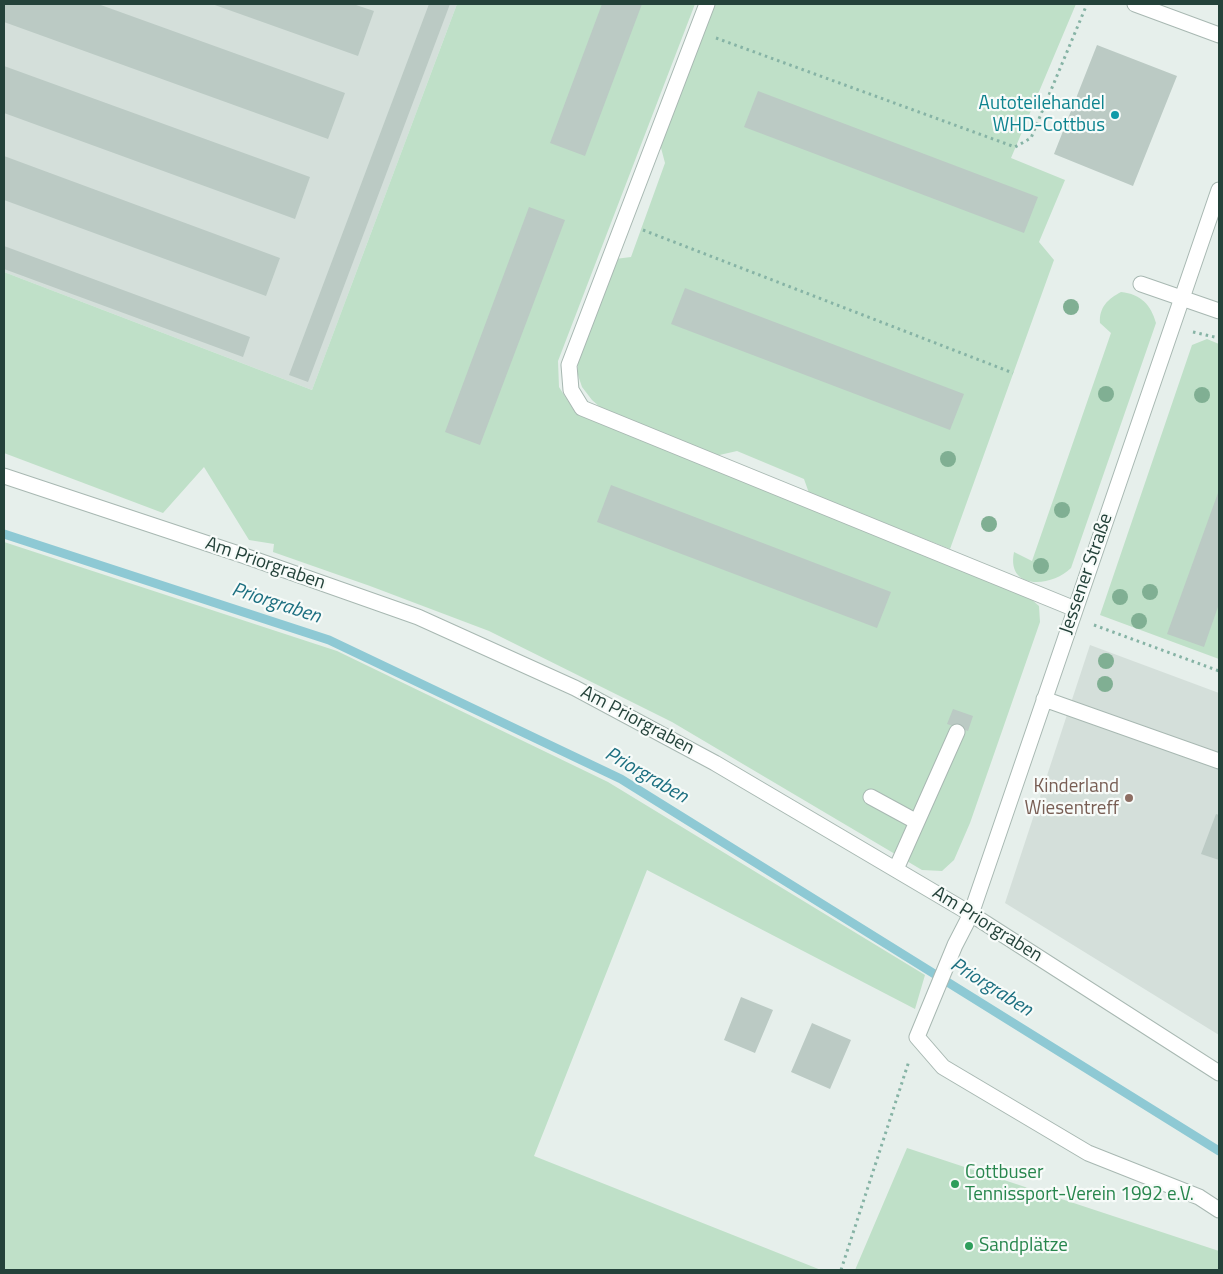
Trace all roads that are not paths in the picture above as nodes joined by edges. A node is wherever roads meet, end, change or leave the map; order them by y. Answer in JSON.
{"nodes":[{"id":1,"x":707,"y":4,"type":"edge"},
{"id":2,"x":1135,"y":4,"type":"edge"},
{"id":3,"x":1219,"y":35,"type":"edge"},
{"id":4,"x":1219,"y":190,"type":"edge"},
{"id":5,"x":1142,"y":284,"type":"dead end"},
{"id":6,"x":1181,"y":297,"type":"junction"},
{"id":7,"x":1219,"y":311,"type":"edge"},
{"id":8,"x":4,"y":476,"type":"edge"},
{"id":9,"x":1073,"y":613,"type":"junction"},
{"id":10,"x":1044,"y":699,"type":"junction"},
{"id":11,"x":957,"y":732,"type":"dead end"},
{"id":12,"x":1219,"y":761,"type":"edge"},
{"id":13,"x":871,"y":797,"type":"dead end"},
{"id":14,"x":917,"y":822,"type":"junction"},
{"id":15,"x":896,"y":869,"type":"junction"},
{"id":16,"x":971,"y":914,"type":"junction"},
{"id":17,"x":1219,"y":1073,"type":"edge"},
{"id":18,"x":1219,"y":1210,"type":"edge"}],
"edges":[{"from":1,"to":9,"type":"street"},
{"from":2,"to":3,"type":"street"},
{"from":4,"to":6,"type":"street","name":"Jessener Straße"},
{"from":5,"to":6,"type":"street"},
{"from":6,"to":7,"type":"street"},
{"from":6,"to":9,"type":"street","name":"Jessener Straße"},
{"from":8,"to":15,"type":"street","name":"Am Priorgraben"},
{"from":9,"to":10,"type":"street","name":"Jessener Straße"},
{"from":10,"to":12,"type":"street"},
{"from":10,"to":16,"type":"street","name":"Jessener Straße"},
{"from":11,"to":14,"type":"street"},
{"from":13,"to":14,"type":"street"},
{"from":14,"to":15,"type":"street"},
{"from":15,"to":16,"type":"street","name":"Am Priorgraben"},
{"from":16,"to":17,"type":"street","name":"Am Priorgraben"},
{"from":16,"to":18,"type":"street","name":"Jessener Straße"}]}
